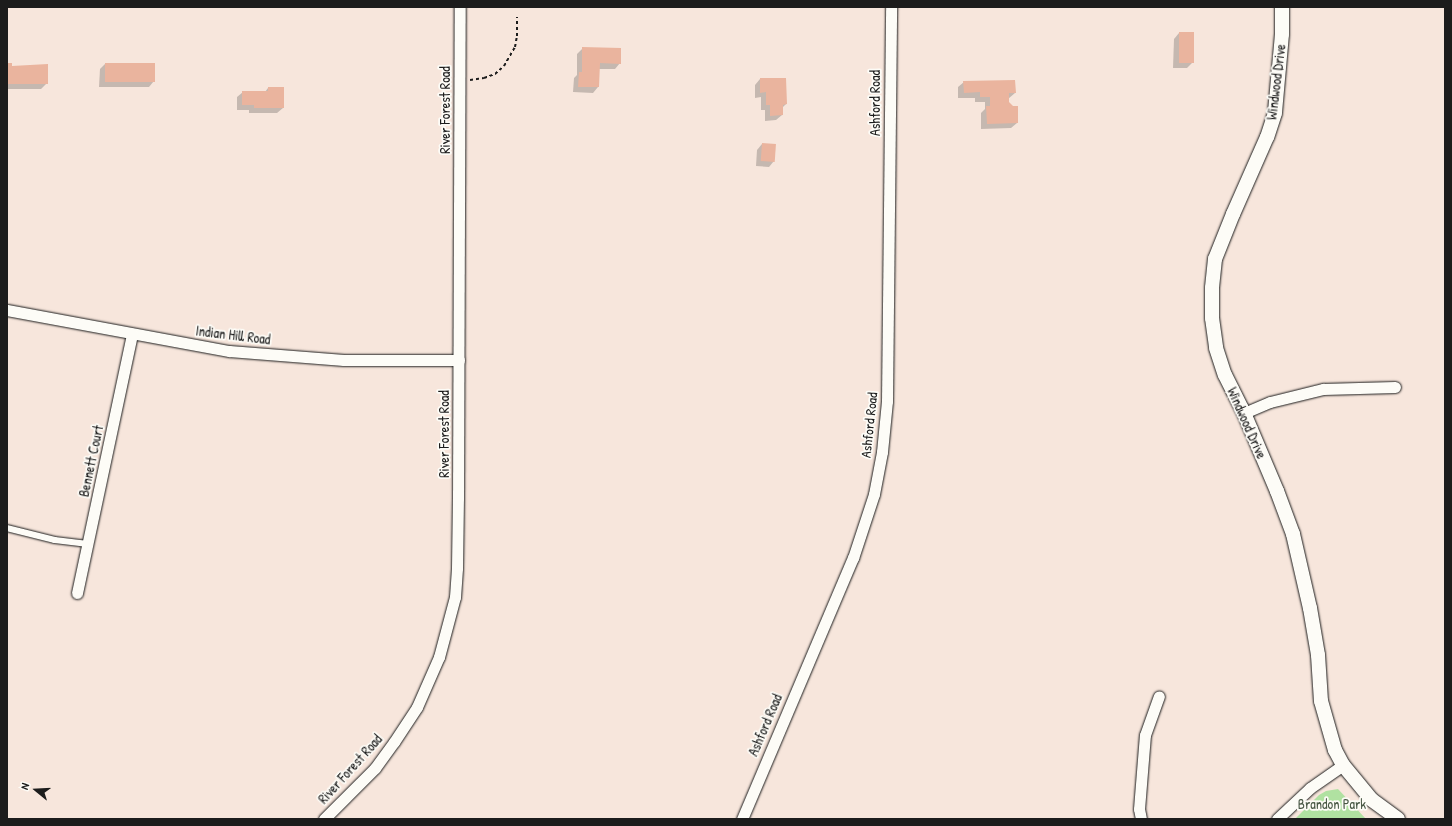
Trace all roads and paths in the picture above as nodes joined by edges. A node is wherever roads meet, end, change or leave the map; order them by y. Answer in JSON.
{"nodes":[{"id":1,"x":460,"y":7,"type":"edge"},
{"id":2,"x":891,"y":7,"type":"edge"},
{"id":3,"x":1282,"y":7,"type":"edge"},
{"id":4,"x":517,"y":18,"type":"dead end"},
{"id":5,"x":460,"y":81,"type":"junction"},
{"id":6,"x":7,"y":310,"type":"edge"},
{"id":7,"x":132,"y":334,"type":"junction"},
{"id":8,"x":459,"y":360,"type":"junction"},
{"id":9,"x":1395,"y":387,"type":"dead end"},
{"id":10,"x":1244,"y":413,"type":"junction"},
{"id":11,"x":7,"y":528,"type":"edge"},
{"id":12,"x":88,"y":544,"type":"junction"},
{"id":13,"x":77,"y":593,"type":"dead end"},
{"id":14,"x":1159,"y":696,"type":"dead end"},
{"id":15,"x":1342,"y":765,"type":"junction"},
{"id":16,"x":324,"y":819,"type":"edge"},
{"id":17,"x":742,"y":819,"type":"edge"},
{"id":18,"x":1141,"y":819,"type":"edge"},
{"id":19,"x":1277,"y":819,"type":"edge"},
{"id":20,"x":1398,"y":819,"type":"edge"}],
"edges":[{"from":1,"to":5,"type":"street","name":"River Forest Road"},
{"from":2,"to":17,"type":"street","name":"Ashford Road"},
{"from":3,"to":10,"type":"street","name":"Windwood Drive"},
{"from":4,"to":5,"type":"path"},
{"from":5,"to":8,"type":"street","name":"River Forest Road"},
{"from":6,"to":7,"type":"street","name":"Indian Hill Road"},
{"from":7,"to":8,"type":"street","name":"Indian Hill Road"},
{"from":7,"to":12,"type":"street","name":"Bennett Court"},
{"from":8,"to":16,"type":"street","name":"River Forest Road"},
{"from":9,"to":10,"type":"street"},
{"from":10,"to":15,"type":"street","name":"Windwood Drive"},
{"from":11,"to":12,"type":"lane"},
{"from":12,"to":13,"type":"street","name":"Bennett Court"},
{"from":14,"to":18,"type":"street"},
{"from":15,"to":19,"type":"street"},
{"from":15,"to":20,"type":"street","name":"Windwood Drive"}]}
